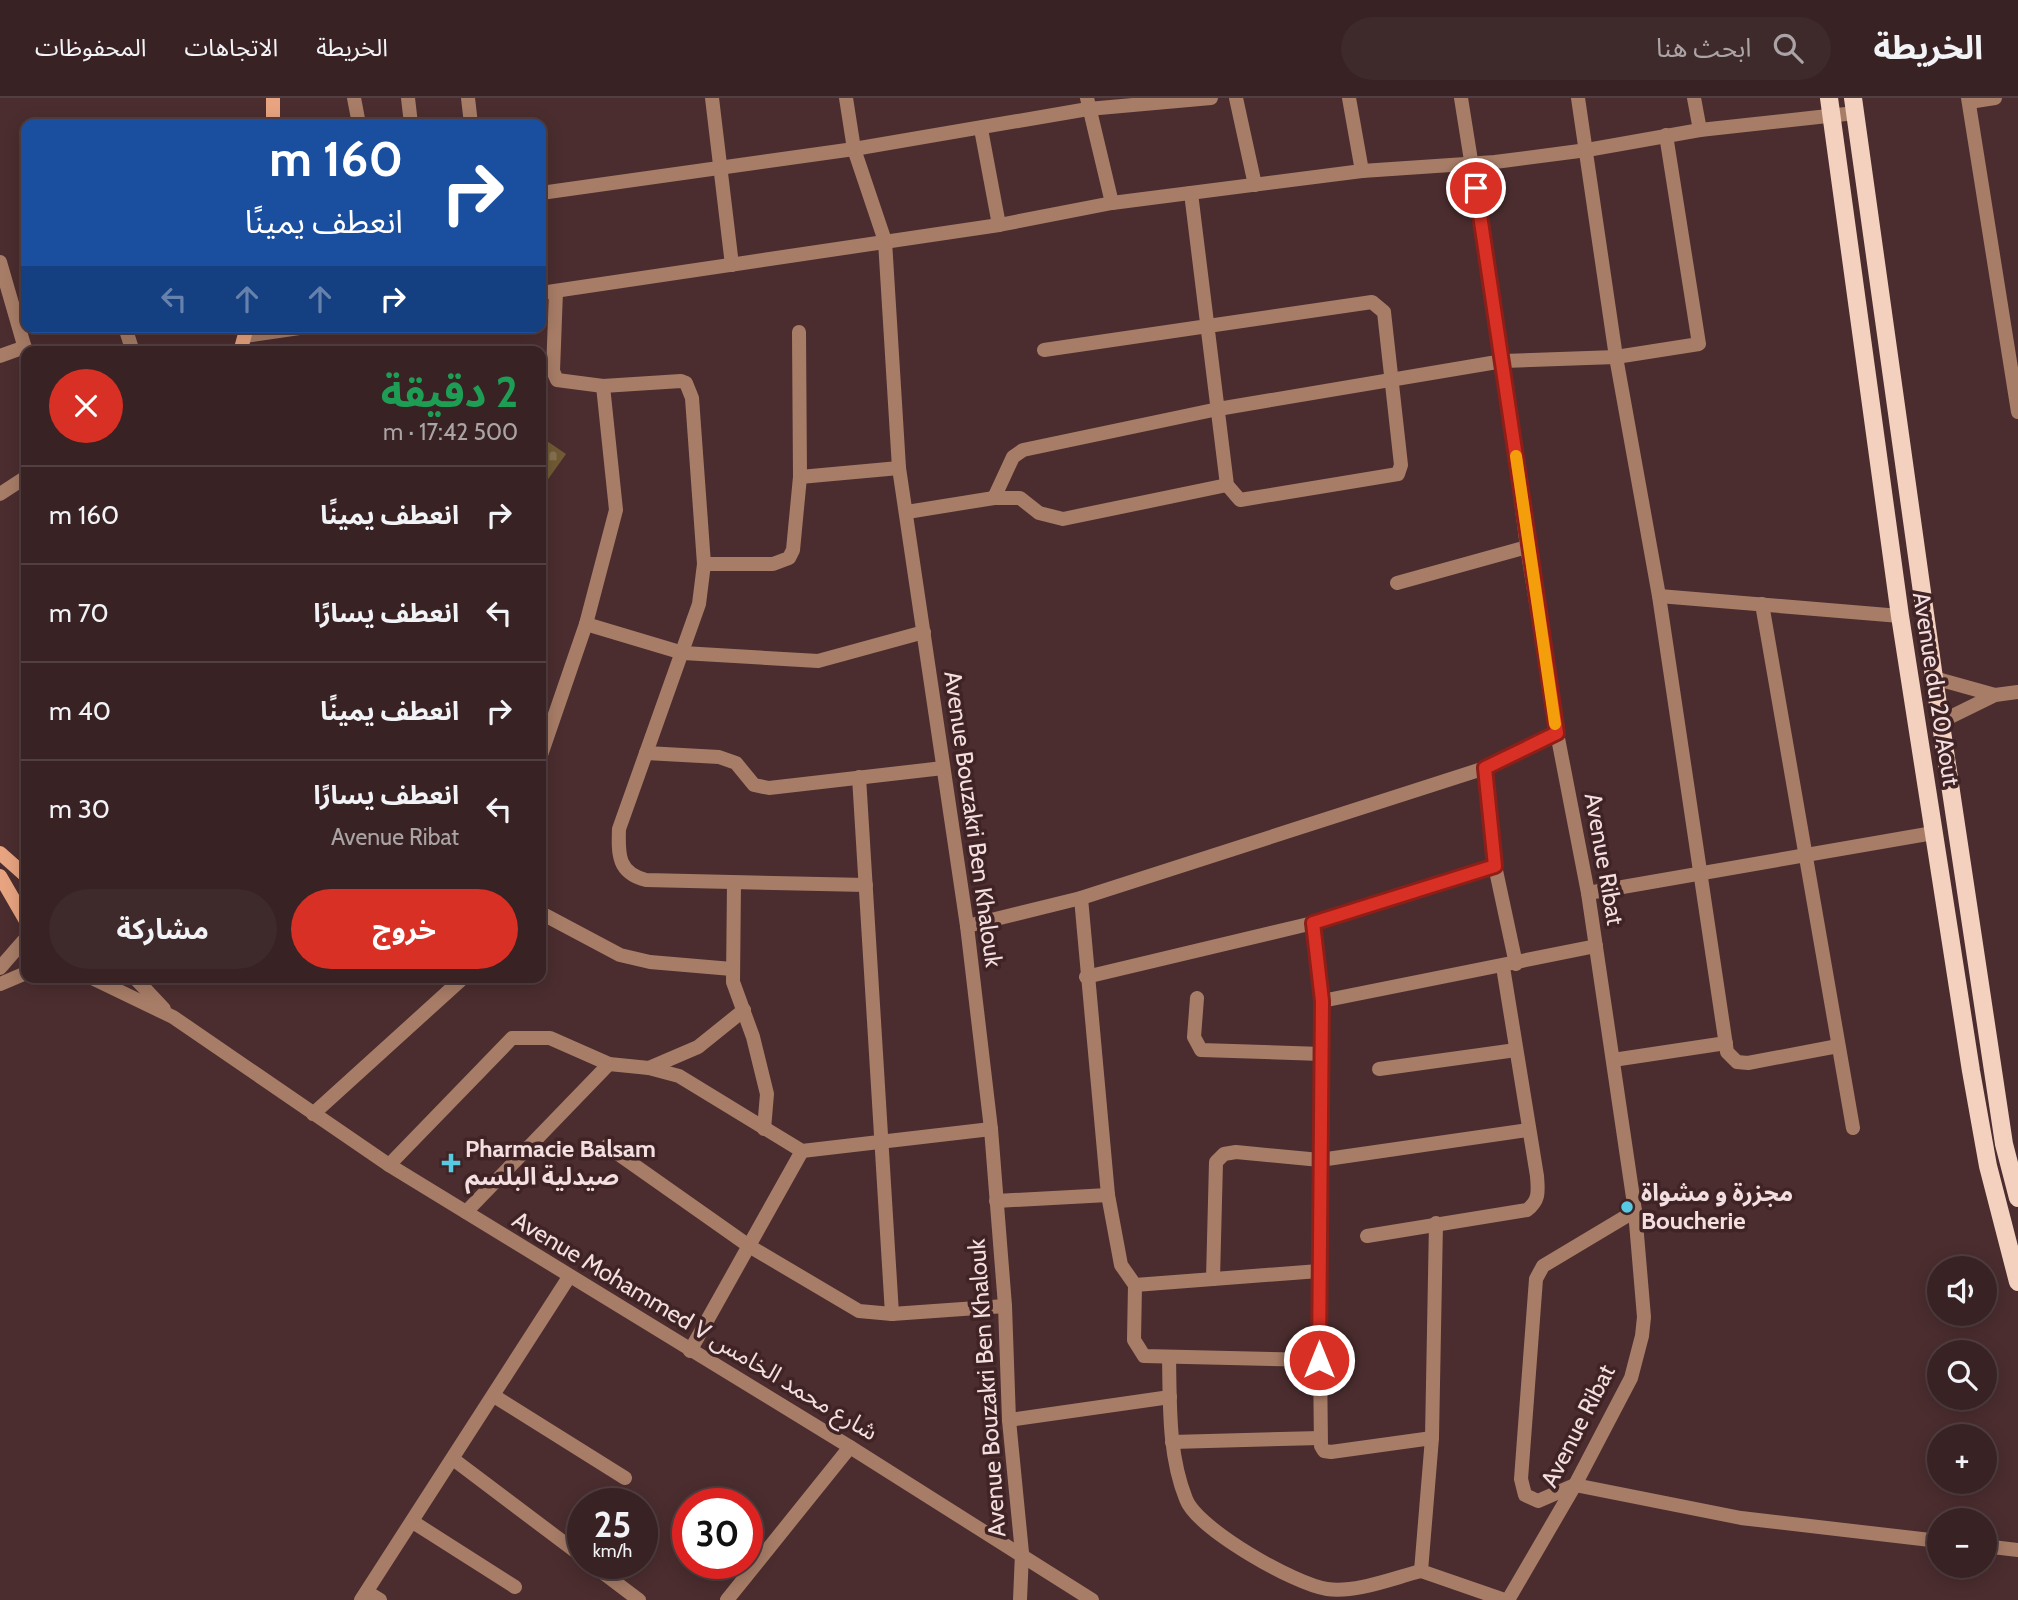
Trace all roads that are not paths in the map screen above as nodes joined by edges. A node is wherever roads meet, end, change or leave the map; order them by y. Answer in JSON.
{"nodes":[{"id":1,"x":273,"y":98,"type":"edge"},
{"id":2,"x":354,"y":98,"type":"edge"},
{"id":3,"x":408,"y":98,"type":"edge"},
{"id":4,"x":468,"y":98,"type":"edge"},
{"id":5,"x":712,"y":98,"type":"edge"},
{"id":6,"x":846,"y":98,"type":"edge"},
{"id":7,"x":1211,"y":98,"type":"edge"},
{"id":8,"x":1236,"y":98,"type":"edge"},
{"id":9,"x":1349,"y":98,"type":"edge"},
{"id":10,"x":1461,"y":98,"type":"edge"},
{"id":11,"x":1578,"y":98,"type":"edge"},
{"id":12,"x":1694,"y":98,"type":"edge"},
{"id":13,"x":1995,"y":98,"type":"edge"},
{"id":14,"x":1969,"y":100,"type":"edge"},
{"id":15,"x":1088,"y":104,"type":"edge"},
{"id":16,"x":1854,"y":105,"type":"edge"},
{"id":17,"x":1830,"y":107,"type":"edge"},
{"id":18,"x":273,"y":119,"type":"edge"},
{"id":19,"x":358,"y":119,"type":"edge"},
{"id":20,"x":410,"y":119,"type":"edge"},
{"id":21,"x":470,"y":119,"type":"edge"},
{"id":22,"x":981,"y":129,"type":"junction"},
{"id":23,"x":1700,"y":130,"type":"junction"},
{"id":24,"x":1666,"y":135,"type":"junction"},
{"id":25,"x":854,"y":149,"type":"junction"},
{"id":26,"x":1587,"y":150,"type":"junction"},
{"id":27,"x":1472,"y":164,"type":"junction"},
{"id":28,"x":720,"y":166,"type":"junction"},
{"id":29,"x":1362,"y":171,"type":"junction"},
{"id":30,"x":1255,"y":185,"type":"junction"},
{"id":31,"x":546,"y":192,"type":"edge"},
{"id":32,"x":1191,"y":193,"type":"junction"},
{"id":33,"x":1112,"y":203,"type":"junction"},
{"id":34,"x":999,"y":225,"type":"junction"},
{"id":35,"x":886,"y":241,"type":"junction"},
{"id":36,"x":0,"y":262,"type":"edge"},
{"id":37,"x":732,"y":265,"type":"junction"},
{"id":38,"x":556,"y":291,"type":"junction"},
{"id":39,"x":546,"y":292,"type":"edge"},
{"id":40,"x":1206,"y":325,"type":"junction"},
{"id":41,"x":21,"y":332,"type":"edge"},
{"id":42,"x":799,"y":332,"type":"dead end"},
{"id":43,"x":21,"y":350,"type":"edge"},
{"id":44,"x":1044,"y":350,"type":"dead end"},
{"id":45,"x":0,"y":356,"type":"edge"},
{"id":46,"x":1616,"y":357,"type":"junction"},
{"id":47,"x":1503,"y":361,"type":"junction"},
{"id":48,"x":1393,"y":381,"type":"junction"},
{"id":49,"x":603,"y":386,"type":"junction"},
{"id":50,"x":1218,"y":409,"type":"junction"},
{"id":51,"x":2018,"y":412,"type":"edge"},
{"id":52,"x":899,"y":468,"type":"junction"},
{"id":53,"x":800,"y":477,"type":"junction"},
{"id":54,"x":21,"y":480,"type":"edge"},
{"id":55,"x":1227,"y":485,"type":"junction"},
{"id":56,"x":0,"y":494,"type":"edge"},
{"id":57,"x":994,"y":498,"type":"junction"},
{"id":58,"x":907,"y":512,"type":"junction"},
{"id":59,"x":1527,"y":547,"type":"junction"},
{"id":60,"x":704,"y":564,"type":"junction"},
{"id":61,"x":1397,"y":583,"type":"dead end"},
{"id":62,"x":1660,"y":596,"type":"junction"},
{"id":63,"x":1762,"y":604,"type":"junction"},
{"id":64,"x":1900,"y":616,"type":"junction"},
{"id":65,"x":586,"y":624,"type":"junction"},
{"id":66,"x":924,"y":632,"type":"junction"},
{"id":67,"x":683,"y":653,"type":"junction"},
{"id":68,"x":1934,"y":678,"type":"junction"},
{"id":69,"x":2018,"y":692,"type":"edge"},
{"id":70,"x":1995,"y":695,"type":"junction"},
{"id":71,"x":1942,"y":720,"type":"junction"},
{"id":72,"x":1557,"y":733,"type":"junction"},
{"id":73,"x":546,"y":740,"type":"edge"},
{"id":74,"x":646,"y":753,"type":"junction"},
{"id":75,"x":943,"y":768,"type":"junction"},
{"id":76,"x":1485,"y":768,"type":"junction"},
{"id":77,"x":859,"y":777,"type":"junction"},
{"id":78,"x":1933,"y":833,"type":"junction"},
{"id":79,"x":0,"y":853,"type":"edge"},
{"id":80,"x":1805,"y":856,"type":"junction"},
{"id":81,"x":1495,"y":866,"type":"junction"},
{"id":82,"x":21,"y":872,"type":"edge"},
{"id":83,"x":1699,"y":873,"type":"junction"},
{"id":84,"x":0,"y":876,"type":"edge"},
{"id":85,"x":733,"y":883,"type":"junction"},
{"id":86,"x":866,"y":885,"type":"junction"},
{"id":87,"x":1588,"y":893,"type":"junction"},
{"id":88,"x":1081,"y":898,"type":"junction"},
{"id":89,"x":21,"y":912,"type":"edge"},
{"id":90,"x":546,"y":916,"type":"edge"},
{"id":91,"x":1313,"y":923,"type":"junction"},
{"id":92,"x":967,"y":926,"type":"junction"},
{"id":93,"x":21,"y":943,"type":"edge"},
{"id":94,"x":1596,"y":946,"type":"junction"},
{"id":95,"x":1509,"y":966,"type":"junction"},
{"id":96,"x":0,"y":968,"type":"edge"},
{"id":97,"x":732,"y":969,"type":"junction"},
{"id":98,"x":21,"y":975,"type":"edge"},
{"id":99,"x":1086,"y":977,"type":"junction"},
{"id":100,"x":102,"y":983,"type":"edge"},
{"id":101,"x":140,"y":983,"type":"edge"},
{"id":102,"x":457,"y":983,"type":"edge"},
{"id":103,"x":0,"y":984,"type":"edge"},
{"id":104,"x":1197,"y":998,"type":"dead end"},
{"id":105,"x":1322,"y":1001,"type":"junction"},
{"id":106,"x":744,"y":1010,"type":"junction"},
{"id":107,"x":173,"y":1017,"type":"junction"},
{"id":108,"x":1726,"y":1043,"type":"junction"},
{"id":109,"x":1838,"y":1046,"type":"junction"},
{"id":110,"x":1516,"y":1050,"type":"junction"},
{"id":111,"x":1322,"y":1054,"type":"junction"},
{"id":112,"x":1613,"y":1060,"type":"junction"},
{"id":113,"x":609,"y":1064,"type":"junction"},
{"id":114,"x":649,"y":1068,"type":"junction"},
{"id":115,"x":1379,"y":1069,"type":"dead end"},
{"id":116,"x":313,"y":1114,"type":"junction"},
{"id":117,"x":1853,"y":1128,"type":"dead end"},
{"id":118,"x":764,"y":1129,"type":"junction"},
{"id":119,"x":991,"y":1129,"type":"junction"},
{"id":120,"x":1528,"y":1130,"type":"junction"},
{"id":121,"x":881,"y":1140,"type":"junction"},
{"id":122,"x":607,"y":1146,"type":"dead end"},
{"id":123,"x":802,"y":1151,"type":"junction"},
{"id":124,"x":1320,"y":1160,"type":"junction"},
{"id":125,"x":388,"y":1165,"type":"junction"},
{"id":126,"x":1108,"y":1195,"type":"junction"},
{"id":127,"x":2018,"y":1198,"type":"edge"},
{"id":128,"x":996,"y":1201,"type":"junction"},
{"id":129,"x":1635,"y":1211,"type":"junction"},
{"id":130,"x":467,"y":1212,"type":"junction"},
{"id":131,"x":1436,"y":1223,"type":"junction"},
{"id":132,"x":1367,"y":1236,"type":"dead end"},
{"id":133,"x":749,"y":1245,"type":"junction"},
{"id":134,"x":1319,"y":1271,"type":"junction"},
{"id":135,"x":569,"y":1277,"type":"junction"},
{"id":136,"x":1213,"y":1279,"type":"junction"},
{"id":137,"x":2018,"y":1282,"type":"edge"},
{"id":138,"x":1135,"y":1285,"type":"junction"},
{"id":139,"x":1005,"y":1306,"type":"junction"},
{"id":140,"x":892,"y":1314,"type":"junction"},
{"id":141,"x":690,"y":1351,"type":"junction"},
{"id":142,"x":1169,"y":1357,"type":"junction"},
{"id":143,"x":1319,"y":1360,"type":"junction"},
{"id":144,"x":494,"y":1396,"type":"junction"},
{"id":145,"x":1170,"y":1397,"type":"junction"},
{"id":146,"x":1009,"y":1420,"type":"junction"},
{"id":147,"x":1320,"y":1438,"type":"junction"},
{"id":148,"x":1432,"y":1438,"type":"junction"},
{"id":149,"x":1172,"y":1442,"type":"junction"},
{"id":150,"x":850,"y":1447,"type":"junction"},
{"id":151,"x":453,"y":1459,"type":"junction"},
{"id":152,"x":625,"y":1478,"type":"dead end"},
{"id":153,"x":1575,"y":1485,"type":"junction"},
{"id":154,"x":413,"y":1522,"type":"junction"},
{"id":155,"x":1927,"y":1540,"type":"edge"},
{"id":156,"x":567,"y":1546,"type":"edge"},
{"id":157,"x":1997,"y":1548,"type":"edge"},
{"id":158,"x":2018,"y":1550,"type":"edge"},
{"id":159,"x":1022,"y":1553,"type":"junction"},
{"id":160,"x":1421,"y":1571,"type":"junction"},
{"id":161,"x":611,"y":1579,"type":"edge"},
{"id":162,"x":515,"y":1587,"type":"dead end"},
{"id":163,"x":364,"y":1596,"type":"edge"},
{"id":164,"x":380,"y":1600,"type":"edge"},
{"id":165,"x":639,"y":1600,"type":"edge"},
{"id":166,"x":727,"y":1600,"type":"edge"},
{"id":167,"x":1020,"y":1600,"type":"edge"},
{"id":168,"x":1092,"y":1600,"type":"edge"},
{"id":169,"x":1506,"y":1600,"type":"edge"}],
"edges":[{"from":1,"to":18,"type":"main road"},
{"from":2,"to":19,"type":"street"},
{"from":3,"to":20,"type":"street"},
{"from":4,"to":21,"type":"street"},
{"from":5,"to":28,"type":"street"},
{"from":6,"to":25,"type":"street","name":"Avenue Bouzakri Ben Khalouk"},
{"from":7,"to":15,"type":"street"},
{"from":8,"to":30,"type":"street"},
{"from":9,"to":29,"type":"street"},
{"from":10,"to":27,"type":"street","name":"Avenue Ribat"},
{"from":11,"to":26,"type":"street"},
{"from":12,"to":23,"type":"street"},
{"from":13,"to":14,"type":"street"},
{"from":14,"to":51,"type":"street"},
{"from":15,"to":22,"type":"street"},
{"from":15,"to":33,"type":"street"},
{"from":16,"to":17,"type":"street"},
{"from":16,"to":68,"type":"main road","name":"Avenue du 20 Aout"},
{"from":17,"to":23,"type":"street"},
{"from":17,"to":64,"type":"main road","name":"Avenue du 20 Aout"},
{"from":22,"to":25,"type":"street"},
{"from":22,"to":34,"type":"street"},
{"from":23,"to":24,"type":"street"},
{"from":24,"to":26,"type":"street"},
{"from":24,"to":46,"type":"street"},
{"from":25,"to":28,"type":"street"},
{"from":25,"to":35,"type":"street","name":"Avenue Bouzakri Ben Khalouk"},
{"from":26,"to":27,"type":"street"},
{"from":26,"to":46,"type":"street"},
{"from":27,"to":29,"type":"street"},
{"from":27,"to":47,"type":"street","name":"Avenue Ribat"},
{"from":28,"to":31,"type":"street"},
{"from":28,"to":37,"type":"street"},
{"from":29,"to":30,"type":"street"},
{"from":30,"to":32,"type":"street"},
{"from":32,"to":33,"type":"street"},
{"from":32,"to":40,"type":"street"},
{"from":33,"to":34,"type":"street"},
{"from":34,"to":35,"type":"street"},
{"from":35,"to":37,"type":"street"},
{"from":35,"to":52,"type":"street","name":"Avenue Bouzakri Ben Khalouk"},
{"from":36,"to":41,"type":"street"},
{"from":37,"to":38,"type":"street"},
{"from":38,"to":39,"type":"street"},
{"from":38,"to":49,"type":"street"},
{"from":40,"to":44,"type":"street"},
{"from":40,"to":48,"type":"street"},
{"from":40,"to":50,"type":"street"},
{"from":42,"to":53,"type":"street"},
{"from":43,"to":45,"type":"street"},
{"from":46,"to":47,"type":"street"},
{"from":46,"to":62,"type":"street"},
{"from":47,"to":48,"type":"street"},
{"from":47,"to":59,"type":"street","name":"Avenue Ribat"},
{"from":48,"to":50,"type":"street"},
{"from":48,"to":55,"type":"street"},
{"from":49,"to":60,"type":"street"},
{"from":49,"to":65,"type":"street"},
{"from":50,"to":55,"type":"street"},
{"from":50,"to":57,"type":"street"},
{"from":52,"to":53,"type":"street"},
{"from":52,"to":58,"type":"street","name":"Avenue Bouzakri Ben Khalouk"},
{"from":53,"to":60,"type":"street"},
{"from":54,"to":56,"type":"street"},
{"from":55,"to":57,"type":"street"},
{"from":57,"to":58,"type":"street"},
{"from":58,"to":66,"type":"street","name":"Avenue Bouzakri Ben Khalouk"},
{"from":59,"to":61,"type":"street"},
{"from":59,"to":72,"type":"street","name":"Avenue Ribat"},
{"from":60,"to":67,"type":"street"},
{"from":62,"to":63,"type":"street"},
{"from":62,"to":83,"type":"street"},
{"from":63,"to":64,"type":"street"},
{"from":63,"to":80,"type":"street"},
{"from":64,"to":78,"type":"main road","name":"Avenue du 20 Aout"},
{"from":65,"to":67,"type":"street"},
{"from":65,"to":73,"type":"street"},
{"from":66,"to":67,"type":"street"},
{"from":66,"to":75,"type":"street","name":"Avenue Bouzakri Ben Khalouk"},
{"from":67,"to":74,"type":"street"},
{"from":68,"to":70,"type":"street"},
{"from":68,"to":71,"type":"main road","name":"Avenue du 20 Aout"},
{"from":69,"to":70,"type":"street"},
{"from":70,"to":71,"type":"street"},
{"from":71,"to":127,"type":"main road","name":"Avenue du 20 Aout"},
{"from":72,"to":76,"type":"street"},
{"from":72,"to":87,"type":"street","name":"Avenue Ribat"},
{"from":74,"to":77,"type":"street"},
{"from":74,"to":85,"type":"street"},
{"from":75,"to":77,"type":"street"},
{"from":75,"to":92,"type":"street","name":"Avenue Bouzakri Ben Khalouk"},
{"from":76,"to":81,"type":"street"},
{"from":76,"to":88,"type":"street"},
{"from":77,"to":86,"type":"street"},
{"from":78,"to":80,"type":"street"},
{"from":78,"to":137,"type":"main road","name":"Avenue du 20 Aout"},
{"from":79,"to":82,"type":"main road"},
{"from":80,"to":83,"type":"street"},
{"from":80,"to":109,"type":"street"},
{"from":81,"to":91,"type":"street"},
{"from":81,"to":95,"type":"street"},
{"from":83,"to":87,"type":"street"},
{"from":83,"to":108,"type":"street"},
{"from":84,"to":89,"type":"main road"},
{"from":85,"to":86,"type":"street"},
{"from":85,"to":97,"type":"street"},
{"from":86,"to":121,"type":"street"},
{"from":87,"to":94,"type":"street","name":"Avenue Ribat"},
{"from":88,"to":92,"type":"street"},
{"from":88,"to":99,"type":"street"},
{"from":90,"to":97,"type":"street"},
{"from":91,"to":99,"type":"street"},
{"from":91,"to":105,"type":"street"},
{"from":92,"to":119,"type":"street","name":"Avenue Bouzakri Ben Khalouk"},
{"from":93,"to":96,"type":"street"},
{"from":94,"to":95,"type":"street"},
{"from":94,"to":112,"type":"street","name":"Avenue Ribat"},
{"from":95,"to":105,"type":"street"},
{"from":95,"to":110,"type":"street"},
{"from":97,"to":106,"type":"street"},
{"from":98,"to":103,"type":"street"},
{"from":99,"to":126,"type":"street"},
{"from":100,"to":107,"type":"street"},
{"from":101,"to":107,"type":"street"},
{"from":102,"to":116,"type":"street"},
{"from":104,"to":111,"type":"street"},
{"from":105,"to":111,"type":"street"},
{"from":106,"to":114,"type":"street"},
{"from":106,"to":118,"type":"street"},
{"from":107,"to":116,"type":"street","name":"Avenue Mohammed V شارع محمد الخامس"},
{"from":108,"to":109,"type":"street"},
{"from":108,"to":112,"type":"street"},
{"from":109,"to":117,"type":"street"},
{"from":110,"to":115,"type":"street"},
{"from":110,"to":120,"type":"street"},
{"from":111,"to":124,"type":"street"},
{"from":112,"to":129,"type":"street","name":"Avenue Ribat"},
{"from":113,"to":114,"type":"street"},
{"from":113,"to":125,"type":"street"},
{"from":113,"to":130,"type":"street"},
{"from":114,"to":118,"type":"street"},
{"from":116,"to":125,"type":"street","name":"Avenue Mohammed V شارع محمد الخامس"},
{"from":118,"to":123,"type":"street"},
{"from":119,"to":121,"type":"street"},
{"from":119,"to":128,"type":"street","name":"Avenue Bouzakri Ben Khalouk"},
{"from":120,"to":124,"type":"street"},
{"from":120,"to":131,"type":"street"},
{"from":121,"to":123,"type":"street"},
{"from":121,"to":140,"type":"street"},
{"from":122,"to":133,"type":"street"},
{"from":123,"to":133,"type":"street"},
{"from":124,"to":134,"type":"street"},
{"from":124,"to":136,"type":"street"},
{"from":125,"to":130,"type":"street","name":"Avenue Mohammed V شارع محمد الخامس"},
{"from":126,"to":128,"type":"street"},
{"from":126,"to":138,"type":"street"},
{"from":128,"to":139,"type":"street","name":"Avenue Bouzakri Ben Khalouk"},
{"from":129,"to":153,"type":"street","name":"Avenue Ribat"},
{"from":129,"to":153,"type":"street"},
{"from":130,"to":135,"type":"street","name":"Avenue Mohammed V شارع محمد الخامس"},
{"from":131,"to":132,"type":"street"},
{"from":131,"to":148,"type":"street"},
{"from":133,"to":140,"type":"street"},
{"from":133,"to":141,"type":"street"},
{"from":134,"to":136,"type":"street"},
{"from":134,"to":143,"type":"street"},
{"from":135,"to":141,"type":"street","name":"Avenue Mohammed V شارع محمد الخامس"},
{"from":135,"to":144,"type":"street"},
{"from":136,"to":138,"type":"street"},
{"from":138,"to":142,"type":"street"},
{"from":139,"to":140,"type":"street"},
{"from":139,"to":146,"type":"street","name":"Avenue Bouzakri Ben Khalouk"},
{"from":141,"to":150,"type":"street","name":"Avenue Mohammed V شارع محمد الخامس"},
{"from":142,"to":143,"type":"street"},
{"from":142,"to":145,"type":"street"},
{"from":143,"to":147,"type":"street"},
{"from":144,"to":151,"type":"street"},
{"from":144,"to":152,"type":"street"},
{"from":145,"to":146,"type":"street"},
{"from":145,"to":149,"type":"street"},
{"from":146,"to":159,"type":"street","name":"Avenue Bouzakri Ben Khalouk"},
{"from":147,"to":148,"type":"street"},
{"from":147,"to":149,"type":"street"},
{"from":148,"to":160,"type":"street"},
{"from":149,"to":160,"type":"street"},
{"from":150,"to":159,"type":"street","name":"Avenue Mohammed V شارع محمد الخامس"},
{"from":150,"to":166,"type":"street"},
{"from":151,"to":154,"type":"street"},
{"from":151,"to":156,"type":"street"},
{"from":153,"to":155,"type":"street"},
{"from":153,"to":169,"type":"street","name":"Avenue Ribat"},
{"from":154,"to":162,"type":"street"},
{"from":154,"to":163,"type":"street"},
{"from":157,"to":158,"type":"street"},
{"from":159,"to":167,"type":"street","name":"Avenue Bouzakri Ben Khalouk"},
{"from":159,"to":168,"type":"street","name":"Avenue Mohammed V شارع محمد الخامس"},
{"from":160,"to":169,"type":"street"},
{"from":161,"to":165,"type":"street"},
{"from":163,"to":164,"type":"street"}]}
